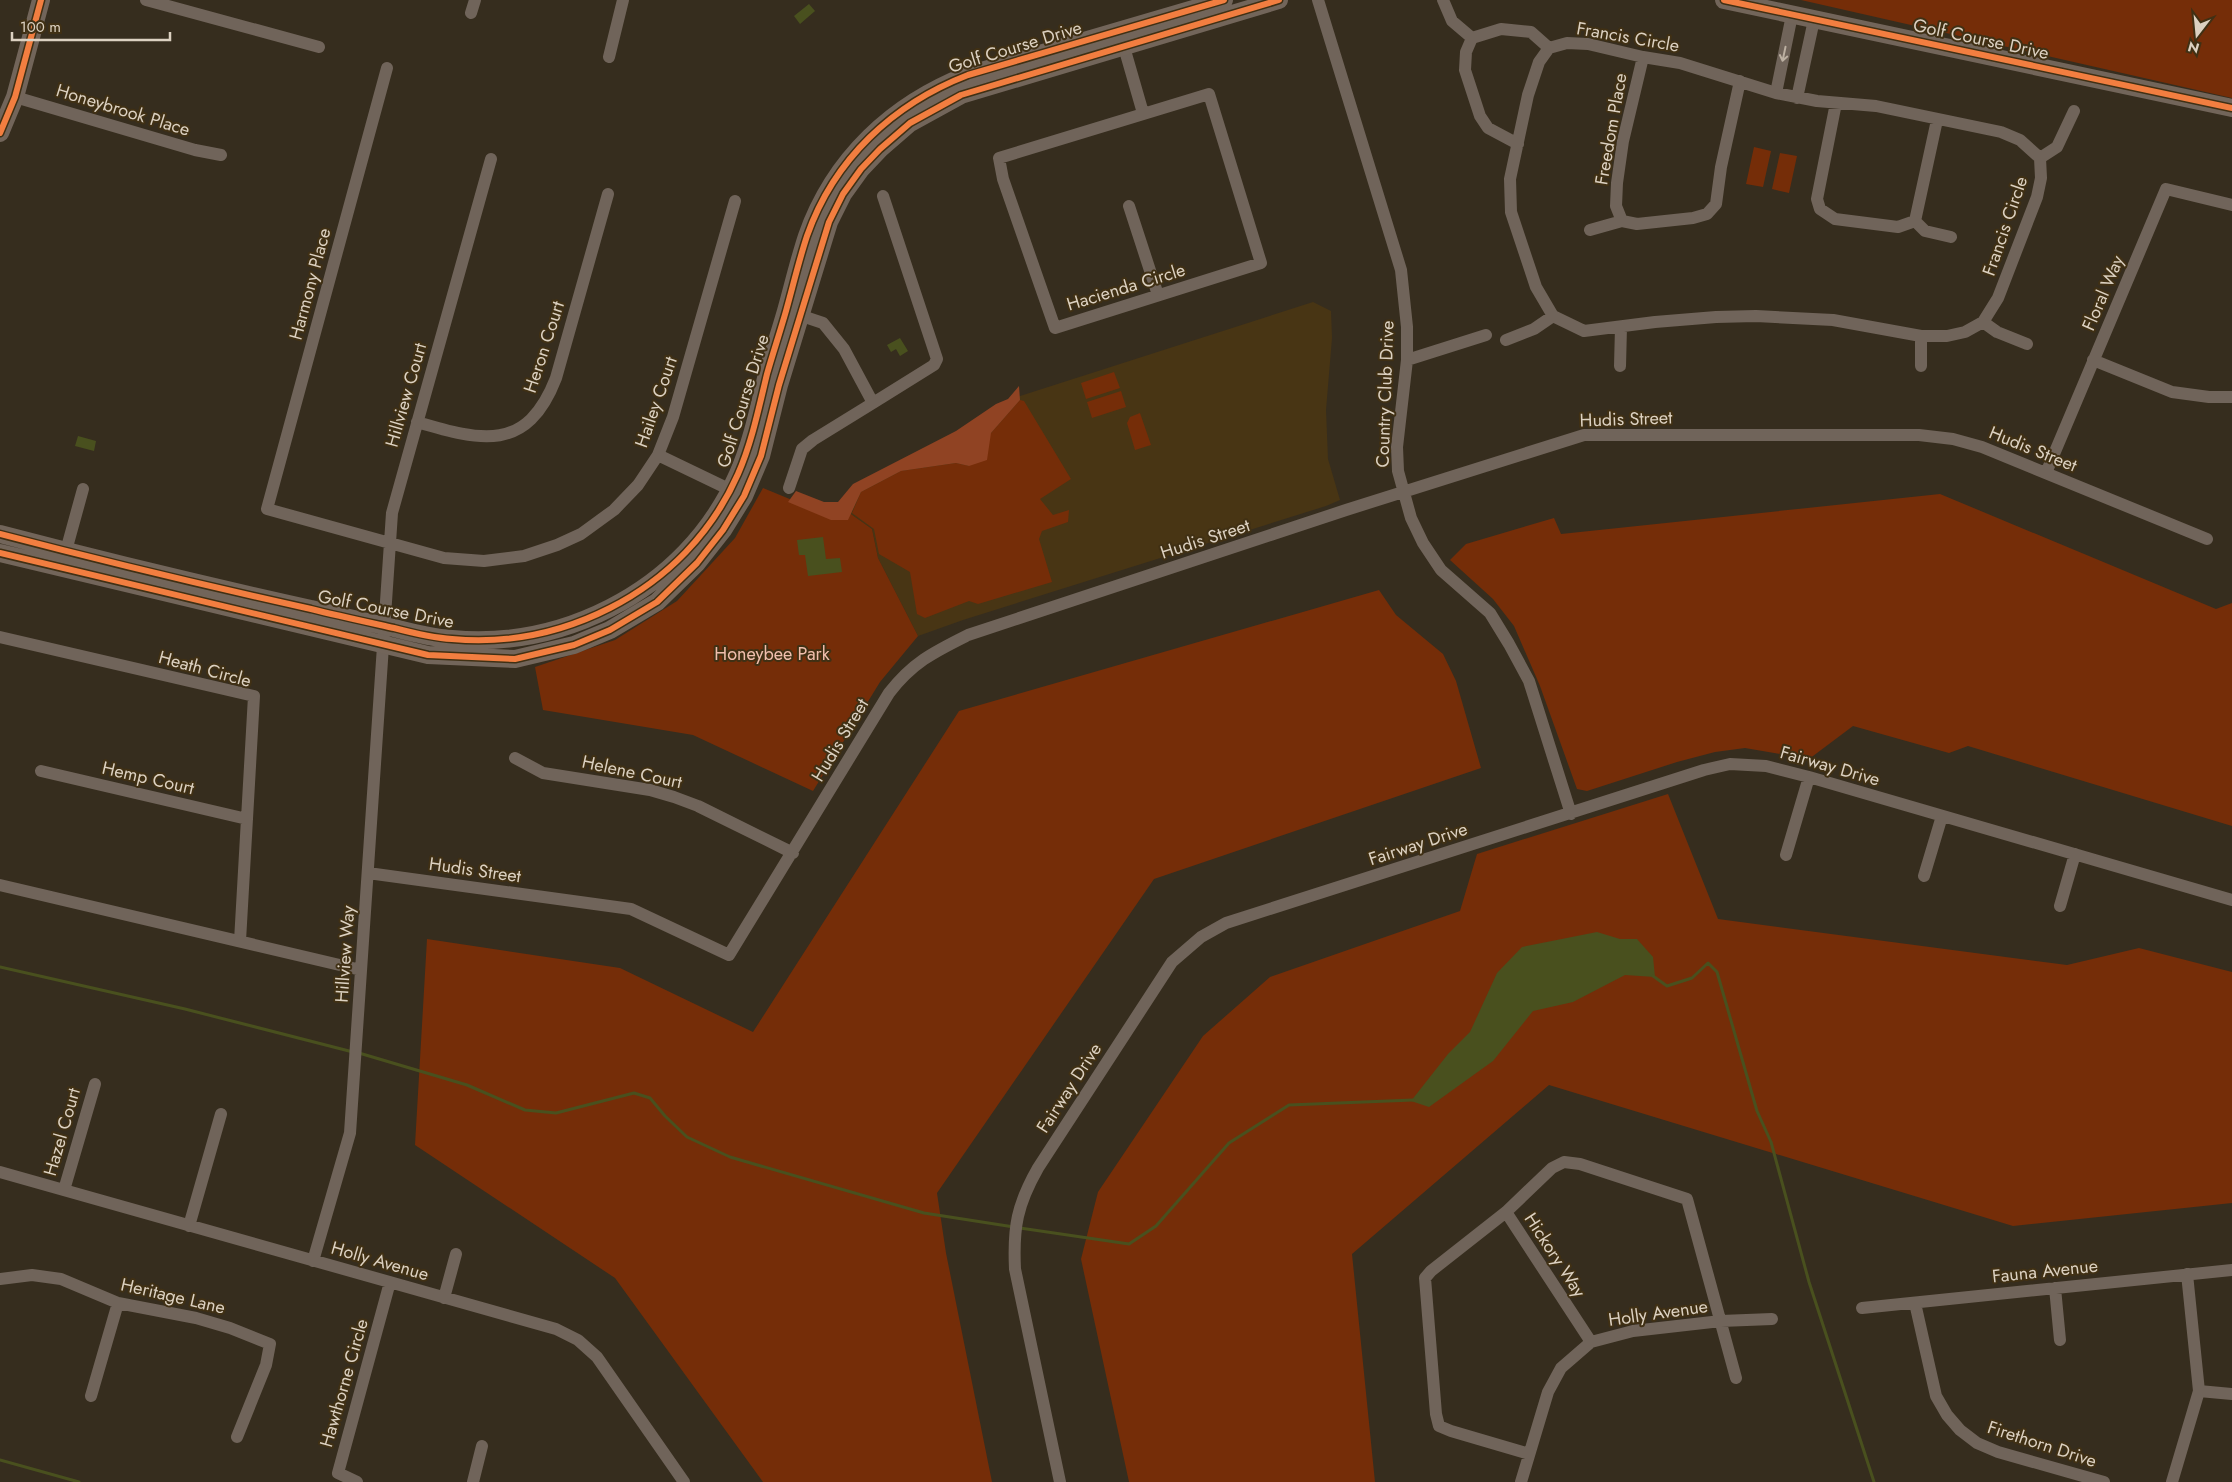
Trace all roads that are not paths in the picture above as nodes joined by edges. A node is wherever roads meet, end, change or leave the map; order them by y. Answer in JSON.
{"nodes":[{"id":1,"x":41,"y":0,"type":"edge"},
{"id":2,"x":146,"y":0,"type":"edge"},
{"id":3,"x":475,"y":0,"type":"edge"},
{"id":4,"x":623,"y":0,"type":"edge"},
{"id":5,"x":1224,"y":0,"type":"edge"},
{"id":6,"x":1279,"y":0,"type":"edge"},
{"id":7,"x":1318,"y":0,"type":"edge"},
{"id":8,"x":1443,"y":0,"type":"edge"},
{"id":9,"x":1724,"y":0,"type":"edge"},
{"id":10,"x":471,"y":13,"type":"dead end"},
{"id":11,"x":1792,"y":15,"type":"junction"},
{"id":12,"x":1814,"y":20,"type":"junction"},
{"id":13,"x":1472,"y":38,"type":"junction"},
{"id":14,"x":319,"y":46,"type":"dead end"},
{"id":15,"x":1124,"y":47,"type":"junction"},
{"id":16,"x":1549,"y":48,"type":"junction"},
{"id":17,"x":609,"y":57,"type":"dead end"},
{"id":18,"x":1643,"y":57,"type":"junction"},
{"id":19,"x":387,"y":68,"type":"dead end"},
{"id":20,"x":1740,"y":81,"type":"junction"},
{"id":21,"x":1776,"y":94,"type":"junction"},
{"id":22,"x":15,"y":97,"type":"junction"},
{"id":23,"x":1797,"y":98,"type":"junction"},
{"id":24,"x":1836,"y":103,"type":"junction"},
{"id":25,"x":2232,"y":108,"type":"edge"},
{"id":26,"x":2074,"y":112,"type":"dead end"},
{"id":27,"x":1143,"y":113,"type":"junction"},
{"id":28,"x":1937,"y":120,"type":"junction"},
{"id":29,"x":0,"y":133,"type":"edge"},
{"id":30,"x":1518,"y":144,"type":"junction"},
{"id":31,"x":221,"y":155,"type":"dead end"},
{"id":32,"x":2040,"y":158,"type":"junction"},
{"id":33,"x":491,"y":159,"type":"dead end"},
{"id":34,"x":608,"y":194,"type":"dead end"},
{"id":35,"x":884,"y":196,"type":"dead end"},
{"id":36,"x":734,"y":200,"type":"dead end"},
{"id":37,"x":2232,"y":205,"type":"edge"},
{"id":38,"x":1129,"y":206,"type":"dead end"},
{"id":39,"x":1622,"y":221,"type":"junction"},
{"id":40,"x":1915,"y":221,"type":"junction"},
{"id":41,"x":1590,"y":230,"type":"dead end"},
{"id":42,"x":1951,"y":237,"type":"dead end"},
{"id":43,"x":1158,"y":296,"type":"junction"},
{"id":44,"x":793,"y":313,"type":"junction"},
{"id":45,"x":1553,"y":316,"type":"junction"},
{"id":46,"x":1983,"y":322,"type":"junction"},
{"id":47,"x":1621,"y":327,"type":"junction"},
{"id":48,"x":1486,"y":335,"type":"dead end"},
{"id":49,"x":1920,"y":336,"type":"junction"},
{"id":50,"x":1506,"y":340,"type":"dead end"},
{"id":51,"x":2027,"y":344,"type":"dead end"},
{"id":52,"x":1407,"y":360,"type":"junction"},
{"id":53,"x":2093,"y":360,"type":"junction"},
{"id":54,"x":1620,"y":366,"type":"dead end"},
{"id":55,"x":1921,"y":366,"type":"dead end"},
{"id":56,"x":2232,"y":398,"type":"edge"},
{"id":57,"x":873,"y":403,"type":"junction"},
{"id":58,"x":417,"y":422,"type":"junction"},
{"id":59,"x":658,"y":455,"type":"junction"},
{"id":60,"x":2046,"y":473,"type":"junction"},
{"id":61,"x":789,"y":488,"type":"dead end"},
{"id":62,"x":82,"y":489,"type":"dead end"},
{"id":63,"x":1403,"y":492,"type":"junction"},
{"id":64,"x":737,"y":493,"type":"junction"},
{"id":65,"x":267,"y":509,"type":"joint"},
{"id":66,"x":0,"y":534,"type":"edge"},
{"id":67,"x":2207,"y":539,"type":"dead end"},
{"id":68,"x":389,"y":543,"type":"junction"},
{"id":69,"x":0,"y":553,"type":"edge"},
{"id":70,"x":64,"y":560,"type":"junction"},
{"id":71,"x":384,"y":626,"type":"junction"},
{"id":72,"x":0,"y":637,"type":"edge"},
{"id":73,"x":383,"y":645,"type":"junction"},
{"id":74,"x":515,"y":758,"type":"dead end"},
{"id":75,"x":41,"y":771,"type":"dead end"},
{"id":76,"x":1809,"y":777,"type":"junction"},
{"id":77,"x":1570,"y":814,"type":"junction"},
{"id":78,"x":1942,"y":816,"type":"junction"},
{"id":79,"x":246,"y":819,"type":"junction"},
{"id":80,"x":793,"y":853,"type":"junction"},
{"id":81,"x":2075,"y":854,"type":"junction"},
{"id":82,"x":1786,"y":855,"type":"dead end"},
{"id":83,"x":368,"y":873,"type":"junction"},
{"id":84,"x":1924,"y":876,"type":"dead end"},
{"id":85,"x":0,"y":885,"type":"edge"},
{"id":86,"x":2232,"y":900,"type":"edge"},
{"id":87,"x":2060,"y":906,"type":"dead end"},
{"id":88,"x":240,"y":941,"type":"junction"},
{"id":89,"x":361,"y":970,"type":"junction"},
{"id":90,"x":94,"y":1084,"type":"dead end"},
{"id":91,"x":221,"y":1114,"type":"dead end"},
{"id":92,"x":0,"y":1172,"type":"edge"},
{"id":93,"x":64,"y":1190,"type":"junction"},
{"id":94,"x":1506,"y":1212,"type":"junction"},
{"id":95,"x":189,"y":1226,"type":"junction"},
{"id":96,"x":456,"y":1254,"type":"dead end"},
{"id":97,"x":313,"y":1260,"type":"junction"},
{"id":98,"x":2232,"y":1270,"type":"edge"},
{"id":99,"x":2187,"y":1274,"type":"junction"},
{"id":100,"x":0,"y":1279,"type":"edge"},
{"id":101,"x":390,"y":1282,"type":"junction"},
{"id":102,"x":2055,"y":1288,"type":"junction"},
{"id":103,"x":444,"y":1298,"type":"junction"},
{"id":104,"x":118,"y":1303,"type":"junction"},
{"id":105,"x":1915,"y":1303,"type":"junction"},
{"id":106,"x":1862,"y":1308,"type":"dead end"},
{"id":107,"x":1772,"y":1319,"type":"dead end"},
{"id":108,"x":1721,"y":1321,"type":"junction"},
{"id":109,"x":2060,"y":1340,"type":"dead end"},
{"id":110,"x":1590,"y":1342,"type":"junction"},
{"id":111,"x":1736,"y":1378,"type":"dead end"},
{"id":112,"x":2199,"y":1391,"type":"junction"},
{"id":113,"x":2232,"y":1394,"type":"edge"},
{"id":114,"x":91,"y":1396,"type":"dead end"},
{"id":115,"x":237,"y":1438,"type":"dead end"},
{"id":116,"x":482,"y":1446,"type":"dead end"},
{"id":117,"x":1529,"y":1454,"type":"junction"},
{"id":118,"x":357,"y":1482,"type":"edge"},
{"id":119,"x":473,"y":1482,"type":"edge"},
{"id":120,"x":684,"y":1482,"type":"edge"},
{"id":121,"x":1060,"y":1482,"type":"edge"},
{"id":122,"x":1521,"y":1482,"type":"edge"},
{"id":123,"x":2104,"y":1482,"type":"edge"},
{"id":124,"x":2172,"y":1482,"type":"edge"}],
"edges":[{"from":1,"to":22,"type":"street"},
{"from":2,"to":14,"type":"street"},
{"from":3,"to":10,"type":"street"},
{"from":4,"to":17,"type":"street"},
{"from":5,"to":44,"type":"street","name":"Golf Course Drive"},
{"from":6,"to":15,"type":"street","name":"Golf Course Drive"},
{"from":7,"to":52,"type":"street","name":"Country Club Drive"},
{"from":8,"to":13,"type":"street"},
{"from":9,"to":11,"type":"street","name":"Golf Course Drive"},
{"from":11,"to":12,"type":"street","name":"Golf Course Drive"},
{"from":11,"to":21,"type":"street","one_way":true},
{"from":12,"to":23,"type":"street"},
{"from":12,"to":25,"type":"street","name":"Golf Course Drive"},
{"from":13,"to":16,"type":"street"},
{"from":13,"to":30,"type":"street"},
{"from":15,"to":27,"type":"street"},
{"from":15,"to":44,"type":"street","name":"Golf Course Drive"},
{"from":16,"to":18,"type":"street","name":"Francis Circle"},
{"from":16,"to":30,"type":"street"},
{"from":18,"to":20,"type":"street","name":"Francis Circle"},
{"from":18,"to":39,"type":"street","name":"Freedom Place"},
{"from":19,"to":65,"type":"street","name":"Harmony Place"},
{"from":20,"to":21,"type":"street","name":"Francis Circle"},
{"from":20,"to":39,"type":"street"},
{"from":21,"to":23,"type":"street","name":"Francis Circle"},
{"from":22,"to":29,"type":"street"},
{"from":22,"to":31,"type":"street","name":"Honeybrook Place"},
{"from":23,"to":24,"type":"street","name":"Francis Circle"},
{"from":24,"to":28,"type":"street","name":"Francis Circle"},
{"from":24,"to":40,"type":"street"},
{"from":26,"to":32,"type":"street"},
{"from":27,"to":43,"type":"street","name":"Hacienda Circle"},
{"from":27,"to":43,"type":"street","name":"Hacienda Circle"},
{"from":28,"to":32,"type":"street","name":"Francis Circle"},
{"from":28,"to":40,"type":"street"},
{"from":30,"to":45,"type":"street"},
{"from":32,"to":46,"type":"street","name":"Francis Circle"},
{"from":33,"to":58,"type":"street","name":"Hillview Court"},
{"from":34,"to":58,"type":"street","name":"Heron Court"},
{"from":35,"to":57,"type":"street"},
{"from":36,"to":59,"type":"street","name":"Hailey Court"},
{"from":37,"to":53,"type":"street","name":"Floral Way"},
{"from":38,"to":43,"type":"street"},
{"from":39,"to":41,"type":"street"},
{"from":40,"to":42,"type":"street"},
{"from":44,"to":57,"type":"street"},
{"from":44,"to":64,"type":"street","name":"Golf Course Drive"},
{"from":45,"to":47,"type":"street"},
{"from":45,"to":50,"type":"street"},
{"from":46,"to":49,"type":"street"},
{"from":46,"to":51,"type":"street"},
{"from":47,"to":49,"type":"street"},
{"from":47,"to":54,"type":"street"},
{"from":48,"to":52,"type":"street"},
{"from":49,"to":55,"type":"street"},
{"from":52,"to":63,"type":"street","name":"Country Club Drive"},
{"from":53,"to":56,"type":"street"},
{"from":53,"to":60,"type":"street","name":"Floral Way"},
{"from":57,"to":61,"type":"street"},
{"from":58,"to":68,"type":"street","name":"Hillview Court"},
{"from":59,"to":64,"type":"street"},
{"from":59,"to":68,"type":"street","name":"Hailey Court"},
{"from":60,"to":63,"type":"street","name":"Hudis Street"},
{"from":60,"to":67,"type":"street","name":"Hudis Street"},
{"from":62,"to":70,"type":"street"},
{"from":63,"to":77,"type":"street","name":"Country Club Drive"},
{"from":63,"to":80,"type":"street","name":"Hudis Street"},
{"from":64,"to":71,"type":"street","name":"Golf Course Drive"},
{"from":64,"to":73,"type":"street","name":"Golf Course Drive"},
{"from":65,"to":68,"type":"street","name":"Hailey Court"},
{"from":66,"to":70,"type":"street","name":"Golf Course Drive"},
{"from":68,"to":71,"type":"street","name":"Hillview Court"},
{"from":69,"to":70,"type":"street","name":"Golf Course Drive"},
{"from":70,"to":71,"type":"street","name":"Golf Course Drive"},
{"from":70,"to":73,"type":"street","name":"Golf Course Drive"},
{"from":71,"to":73,"type":"street","name":"Hillview Court"},
{"from":72,"to":79,"type":"street","name":"Heath Circle"},
{"from":73,"to":83,"type":"street","name":"Hillview Way"},
{"from":74,"to":80,"type":"street","name":"Helene Court"},
{"from":75,"to":79,"type":"street","name":"Hemp Court"},
{"from":76,"to":77,"type":"street","name":"Fairway Drive"},
{"from":76,"to":78,"type":"street","name":"Fairway Drive"},
{"from":76,"to":82,"type":"street"},
{"from":77,"to":121,"type":"street","name":"Fairway Drive"},
{"from":78,"to":81,"type":"street","name":"Fairway Drive"},
{"from":78,"to":84,"type":"street"},
{"from":79,"to":88,"type":"street","name":"Heath Circle"},
{"from":80,"to":83,"type":"street","name":"Hudis Street"},
{"from":81,"to":86,"type":"street","name":"Fairway Drive"},
{"from":81,"to":87,"type":"street"},
{"from":83,"to":89,"type":"street","name":"Hillview Way"},
{"from":85,"to":88,"type":"street"},
{"from":88,"to":89,"type":"street"},
{"from":89,"to":97,"type":"street","name":"Hillview Way"},
{"from":90,"to":93,"type":"street","name":"Hazel Court"},
{"from":91,"to":95,"type":"street"},
{"from":92,"to":93,"type":"street","name":"Holly Avenue"},
{"from":93,"to":95,"type":"street","name":"Holly Avenue"},
{"from":94,"to":108,"type":"street"},
{"from":94,"to":110,"type":"street","name":"Hickory Way"},
{"from":94,"to":117,"type":"street"},
{"from":95,"to":97,"type":"street","name":"Holly Avenue"},
{"from":96,"to":103,"type":"street"},
{"from":97,"to":101,"type":"street","name":"Holly Avenue"},
{"from":98,"to":99,"type":"street","name":"Fauna Avenue"},
{"from":99,"to":102,"type":"street","name":"Fauna Avenue"},
{"from":99,"to":112,"type":"street"},
{"from":100,"to":104,"type":"street","name":"Heritage Lane"},
{"from":101,"to":103,"type":"street","name":"Holly Avenue"},
{"from":101,"to":118,"type":"street","name":"Hawthorne Circle"},
{"from":102,"to":105,"type":"street","name":"Fauna Avenue"},
{"from":102,"to":109,"type":"street"},
{"from":103,"to":120,"type":"street","name":"Holly Avenue"},
{"from":104,"to":114,"type":"street"},
{"from":104,"to":115,"type":"street","name":"Heritage Lane"},
{"from":105,"to":106,"type":"street","name":"Fauna Avenue"},
{"from":105,"to":123,"type":"street","name":"Firethorn Drive"},
{"from":107,"to":108,"type":"street","name":"Holly Avenue"},
{"from":108,"to":110,"type":"street","name":"Holly Avenue"},
{"from":108,"to":111,"type":"street"},
{"from":110,"to":117,"type":"street","name":"Holly Avenue"},
{"from":112,"to":113,"type":"street"},
{"from":112,"to":124,"type":"street"},
{"from":116,"to":119,"type":"street"},
{"from":117,"to":122,"type":"street","name":"Holly Avenue"}]}
